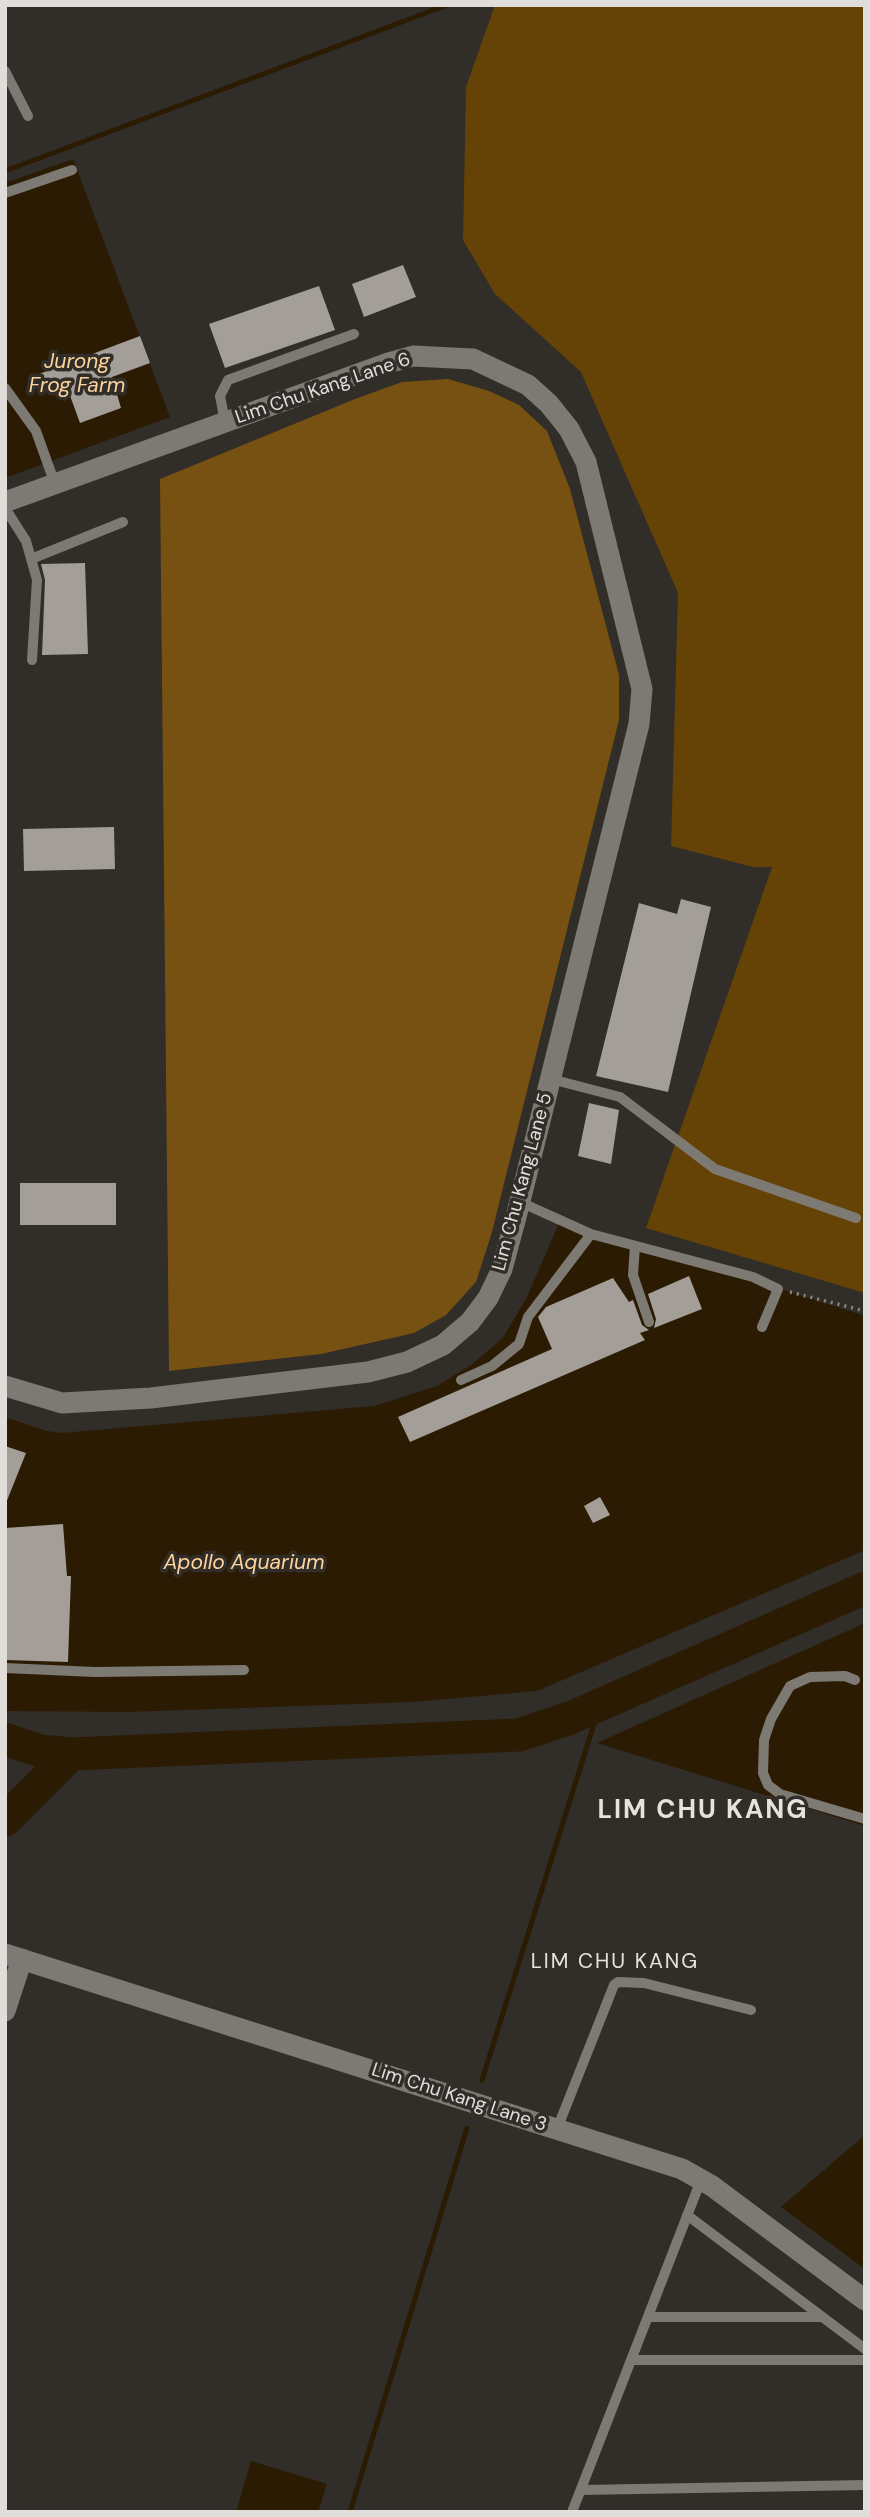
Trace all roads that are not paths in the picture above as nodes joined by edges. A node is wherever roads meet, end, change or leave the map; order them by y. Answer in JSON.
{"nodes":[{"id":1,"x":5,"y":71,"type":"edge"},
{"id":2,"x":28,"y":116,"type":"dead end"},
{"id":3,"x":72,"y":170,"type":"dead end"},
{"id":4,"x":5,"y":193,"type":"edge"},
{"id":5,"x":354,"y":334,"type":"dead end"},
{"id":6,"x":5,"y":388,"type":"edge"},
{"id":7,"x":225,"y":422,"type":"junction"},
{"id":8,"x":55,"y":484,"type":"junction"},
{"id":9,"x":5,"y":502,"type":"edge"},
{"id":10,"x":5,"y":508,"type":"edge"},
{"id":11,"x":123,"y":522,"type":"dead end"},
{"id":12,"x":31,"y":559,"type":"junction"},
{"id":13,"x":32,"y":660,"type":"dead end"},
{"id":14,"x":642,"y":689,"type":"joint"},
{"id":15,"x":551,"y":1079,"type":"junction"},
{"id":16,"x":520,"y":1202,"type":"junction"},
{"id":17,"x":856,"y":1218,"type":"dead end"},
{"id":18,"x":591,"y":1234,"type":"junction"},
{"id":19,"x":635,"y":1246,"type":"junction"},
{"id":20,"x":649,"y":1322,"type":"dead end"},
{"id":21,"x":762,"y":1326,"type":"dead end"},
{"id":22,"x":461,"y":1380,"type":"dead end"},
{"id":23,"x":5,"y":1386,"type":"edge"},
{"id":24,"x":5,"y":1668,"type":"edge"},
{"id":25,"x":244,"y":1670,"type":"dead end"},
{"id":26,"x":855,"y":1680,"type":"dead end"},
{"id":27,"x":865,"y":1819,"type":"edge"},
{"id":28,"x":14,"y":1956,"type":"edge"},
{"id":29,"x":751,"y":2010,"type":"dead end"},
{"id":30,"x":5,"y":2011,"type":"edge"},
{"id":31,"x":557,"y":2129,"type":"junction"},
{"id":32,"x":701,"y":2180,"type":"junction"},
{"id":33,"x":687,"y":2215,"type":"junction"},
{"id":34,"x":865,"y":2300,"type":"edge"},
{"id":35,"x":648,"y":2317,"type":"junction"},
{"id":36,"x":821,"y":2317,"type":"junction"},
{"id":37,"x":865,"y":2349,"type":"edge"},
{"id":38,"x":631,"y":2360,"type":"junction"},
{"id":39,"x":865,"y":2360,"type":"edge"},
{"id":40,"x":865,"y":2485,"type":"edge"},
{"id":41,"x":580,"y":2490,"type":"junction"},
{"id":42,"x":572,"y":2512,"type":"edge"}],
"edges":[{"from":1,"to":2,"type":"lane"},
{"from":3,"to":4,"type":"lane"},
{"from":5,"to":7,"type":"lane"},
{"from":6,"to":8,"type":"lane"},
{"from":7,"to":8,"type":"street","name":"Lim Chu Kang Lane 6"},
{"from":7,"to":14,"type":"street","name":"Lim Chu Kang Lane 6"},
{"from":8,"to":9,"type":"street","name":"Lim Chu Kang Lane 6"},
{"from":10,"to":12,"type":"lane"},
{"from":11,"to":12,"type":"lane"},
{"from":12,"to":13,"type":"lane"},
{"from":14,"to":15,"type":"street","name":"Lim Chu Kang Lane 5"},
{"from":15,"to":16,"type":"street","name":"Lim Chu Kang Lane 5"},
{"from":15,"to":17,"type":"lane"},
{"from":16,"to":18,"type":"lane"},
{"from":16,"to":23,"type":"street","name":"Lim Chu Kang Lane 5"},
{"from":18,"to":19,"type":"lane"},
{"from":18,"to":22,"type":"lane"},
{"from":19,"to":20,"type":"lane"},
{"from":19,"to":21,"type":"lane"},
{"from":24,"to":25,"type":"lane"},
{"from":26,"to":27,"type":"lane"},
{"from":28,"to":30,"type":"street","name":"Lim Chu Kang Lane 3"},
{"from":28,"to":31,"type":"street","name":"Lim Chu Kang Lane 3"},
{"from":29,"to":31,"type":"lane"},
{"from":31,"to":32,"type":"street","name":"Lim Chu Kang Lane 3"},
{"from":32,"to":33,"type":"lane"},
{"from":32,"to":34,"type":"street","name":"Lim Chu Kang Lane 3"},
{"from":33,"to":35,"type":"lane"},
{"from":33,"to":36,"type":"lane"},
{"from":35,"to":36,"type":"lane"},
{"from":35,"to":38,"type":"lane"},
{"from":36,"to":37,"type":"lane"},
{"from":38,"to":39,"type":"lane"},
{"from":38,"to":41,"type":"lane"},
{"from":40,"to":41,"type":"lane"},
{"from":41,"to":42,"type":"lane"}]}
